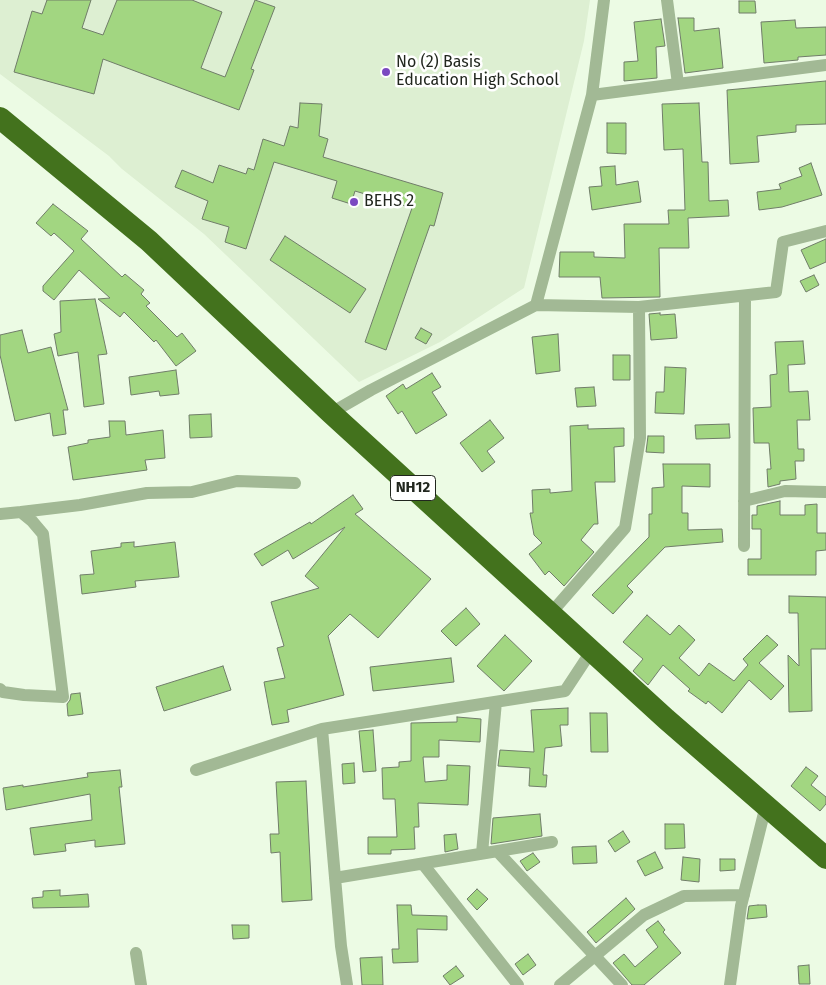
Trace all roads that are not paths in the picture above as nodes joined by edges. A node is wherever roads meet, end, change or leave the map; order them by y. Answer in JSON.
{"nodes":[{"id":1,"x":604,"y":0,"type":"edge"},
{"id":2,"x":667,"y":0,"type":"edge"},
{"id":3,"x":826,"y":65,"type":"edge"},
{"id":4,"x":678,"y":84,"type":"junction"},
{"id":5,"x":592,"y":95,"type":"junction"},
{"id":6,"x":0,"y":118,"type":"edge"},
{"id":7,"x":826,"y":231,"type":"edge"},
{"id":8,"x":745,"y":297,"type":"junction"},
{"id":9,"x":536,"y":305,"type":"junction"},
{"id":10,"x":639,"y":307,"type":"junction"},
{"id":11,"x":332,"y":413,"type":"junction"},
{"id":12,"x":295,"y":483,"type":"dead end"},
{"id":13,"x":826,"y":492,"type":"edge"},
{"id":14,"x":744,"y":501,"type":"junction"},
{"id":15,"x":21,"y":512,"type":"junction"},
{"id":16,"x":0,"y":514,"type":"edge"},
{"id":17,"x":744,"y":546,"type":"dead end"},
{"id":18,"x":551,"y":613,"type":"junction"},
{"id":19,"x":592,"y":650,"type":"junction"},
{"id":20,"x":0,"y":688,"type":"edge"},
{"id":21,"x":496,"y":702,"type":"junction"},
{"id":22,"x":322,"y":729,"type":"junction"},
{"id":23,"x":196,"y":770,"type":"dead end"},
{"id":24,"x":766,"y":805,"type":"junction"},
{"id":25,"x":552,"y":842,"type":"dead end"},
{"id":26,"x":497,"y":851,"type":"junction"},
{"id":27,"x":482,"y":853,"type":"junction"},
{"id":28,"x":826,"y":858,"type":"edge"},
{"id":29,"x":423,"y":864,"type":"junction"},
{"id":30,"x":335,"y":878,"type":"junction"},
{"id":31,"x":744,"y":895,"type":"junction"},
{"id":32,"x":136,"y":953,"type":"dead end"},
{"id":33,"x":594,"y":957,"type":"junction"},
{"id":34,"x":141,"y":985,"type":"edge"},
{"id":35,"x":347,"y":985,"type":"edge"},
{"id":36,"x":518,"y":985,"type":"edge"},
{"id":37,"x":560,"y":985,"type":"edge"},
{"id":38,"x":622,"y":985,"type":"edge"},
{"id":39,"x":730,"y":985,"type":"edge"}],
"edges":[{"from":1,"to":5,"type":"street"},
{"from":2,"to":4,"type":"street"},
{"from":3,"to":4,"type":"street"},
{"from":4,"to":5,"type":"street"},
{"from":5,"to":9,"type":"street"},
{"from":6,"to":11,"type":"highway","number":"NH12"},
{"from":7,"to":8,"type":"street"},
{"from":8,"to":10,"type":"street"},
{"from":8,"to":14,"type":"street"},
{"from":9,"to":10,"type":"street"},
{"from":9,"to":11,"type":"street"},
{"from":10,"to":18,"type":"street"},
{"from":11,"to":18,"type":"highway","number":"NH12"},
{"from":12,"to":15,"type":"street"},
{"from":13,"to":14,"type":"street"},
{"from":14,"to":17,"type":"street"},
{"from":15,"to":16,"type":"street"},
{"from":15,"to":20,"type":"street"},
{"from":18,"to":19,"type":"highway","number":"NH12"},
{"from":19,"to":21,"type":"street"},
{"from":19,"to":24,"type":"highway","number":"NH12"},
{"from":21,"to":22,"type":"street"},
{"from":21,"to":27,"type":"street"},
{"from":22,"to":23,"type":"street"},
{"from":22,"to":30,"type":"street"},
{"from":24,"to":28,"type":"highway","number":"NH12"},
{"from":24,"to":31,"type":"street"},
{"from":25,"to":26,"type":"street"},
{"from":26,"to":27,"type":"street"},
{"from":26,"to":33,"type":"street"},
{"from":27,"to":29,"type":"street"},
{"from":29,"to":30,"type":"street"},
{"from":29,"to":36,"type":"street"},
{"from":30,"to":35,"type":"street"},
{"from":31,"to":33,"type":"street"},
{"from":31,"to":39,"type":"street"},
{"from":32,"to":34,"type":"street"},
{"from":33,"to":37,"type":"street"},
{"from":33,"to":38,"type":"street"}]}
